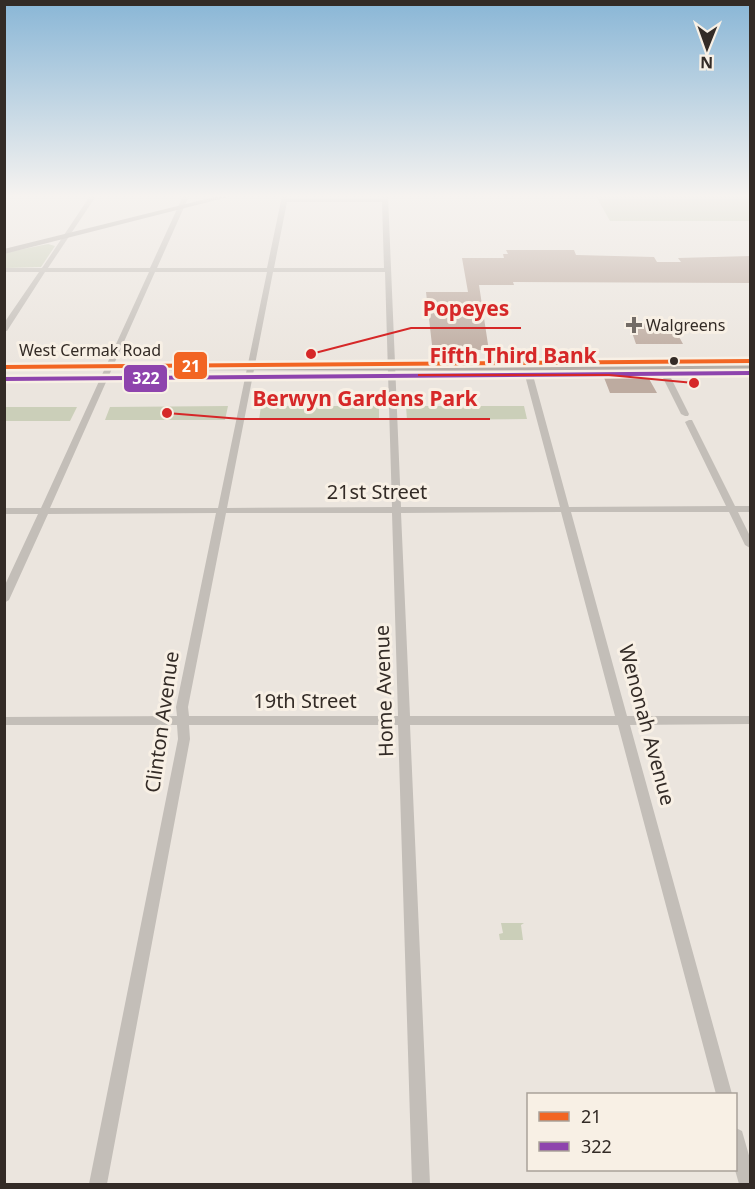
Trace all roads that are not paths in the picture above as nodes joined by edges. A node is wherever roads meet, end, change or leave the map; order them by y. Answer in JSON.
{"nodes":[{"id":1,"x":57,"y":251,"type":"edge"},
{"id":2,"x":160,"y":251,"type":"edge"},
{"id":3,"x":275,"y":251,"type":"edge"},
{"id":4,"x":387,"y":251,"type":"edge"},
{"id":5,"x":4,"y":270,"type":"edge"},
{"id":6,"x":44,"y":270,"type":"junction"},
{"id":7,"x":152,"y":270,"type":"junction"},
{"id":8,"x":271,"y":270,"type":"junction"},
{"id":9,"x":388,"y":270,"type":"junction"},
{"id":10,"x":4,"y":329,"type":"edge"},
{"id":11,"x":750,"y":361,"type":"edge"},
{"id":12,"x":251,"y":366,"type":"junction"},
{"id":13,"x":391,"y":366,"type":"junction"},
{"id":14,"x":4,"y":367,"type":"edge"},
{"id":15,"x":108,"y":367,"type":"junction"},
{"id":16,"x":527,"y":368,"type":"junction"},
{"id":17,"x":662,"y":368,"type":"junction"},
{"id":18,"x":750,"y":368,"type":"edge"},
{"id":19,"x":733,"y":509,"type":"junction"},
{"id":20,"x":750,"y":509,"type":"edge"},
{"id":21,"x":44,"y":510,"type":"junction"},
{"id":22,"x":222,"y":510,"type":"junction"},
{"id":23,"x":396,"y":510,"type":"junction"},
{"id":24,"x":565,"y":510,"type":"junction"},
{"id":25,"x":4,"y":511,"type":"edge"},
{"id":26,"x":750,"y":545,"type":"edge"},
{"id":27,"x":4,"y":600,"type":"edge"},
{"id":28,"x":404,"y":720,"type":"junction"},
{"id":29,"x":622,"y":720,"type":"junction"},
{"id":30,"x":750,"y":720,"type":"edge"},
{"id":31,"x":4,"y":721,"type":"edge"},
{"id":32,"x":183,"y":721,"type":"junction"},
{"id":33,"x":723,"y":1093,"type":"edge"},
{"id":34,"x":737,"y":1144,"type":"edge"},
{"id":35,"x":98,"y":1185,"type":"edge"},
{"id":36,"x":421,"y":1185,"type":"edge"},
{"id":37,"x":748,"y":1185,"type":"edge"}],
"edges":[{"from":1,"to":6,"type":"street"},
{"from":2,"to":7,"type":"street"},
{"from":3,"to":8,"type":"street","name":"Clinton Avenue"},
{"from":4,"to":9,"type":"street","name":"Home Avenue"},
{"from":5,"to":6,"type":"street"},
{"from":6,"to":7,"type":"street"},
{"from":6,"to":10,"type":"street"},
{"from":7,"to":8,"type":"street"},
{"from":7,"to":15,"type":"street"},
{"from":8,"to":9,"type":"street"},
{"from":8,"to":12,"type":"street","name":"Clinton Avenue"},
{"from":9,"to":13,"type":"street","name":"Home Avenue"},
{"from":11,"to":13,"type":"main road","name":"West Cermak Road"},
{"from":12,"to":13,"type":"main road","name":"West Cermak Road"},
{"from":12,"to":15,"type":"main road","name":"West Cermak Road"},
{"from":12,"to":22,"type":"street","name":"Clinton Avenue"},
{"from":13,"to":16,"type":"main road","name":"West Cermak Road"},
{"from":13,"to":23,"type":"street","name":"Home Avenue"},
{"from":14,"to":15,"type":"main road","name":"West Cermak Road"},
{"from":15,"to":21,"type":"street"},
{"from":16,"to":17,"type":"main road","name":"West Cermak Road"},
{"from":16,"to":24,"type":"street","name":"Wenonah Avenue"},
{"from":17,"to":18,"type":"main road","name":"West Cermak Road"},
{"from":17,"to":19,"type":"street"},
{"from":19,"to":20,"type":"street","name":"21st Street"},
{"from":19,"to":24,"type":"street","name":"21st Street"},
{"from":19,"to":26,"type":"street"},
{"from":21,"to":22,"type":"street","name":"21st Street"},
{"from":21,"to":25,"type":"street","name":"21st Street"},
{"from":21,"to":27,"type":"street"},
{"from":22,"to":23,"type":"street","name":"21st Street"},
{"from":22,"to":32,"type":"street","name":"Clinton Avenue"},
{"from":23,"to":24,"type":"street","name":"21st Street"},
{"from":23,"to":28,"type":"street","name":"Home Avenue"},
{"from":24,"to":29,"type":"street","name":"Wenonah Avenue"},
{"from":28,"to":29,"type":"street","name":"19th Street"},
{"from":28,"to":32,"type":"street","name":"19th Street"},
{"from":28,"to":36,"type":"street","name":"Home Avenue"},
{"from":29,"to":30,"type":"street","name":"19th Street"},
{"from":29,"to":33,"type":"street","name":"Wenonah Avenue"},
{"from":31,"to":32,"type":"street","name":"19th Street"},
{"from":32,"to":35,"type":"street","name":"Clinton Avenue"},
{"from":34,"to":37,"type":"street"}]}
